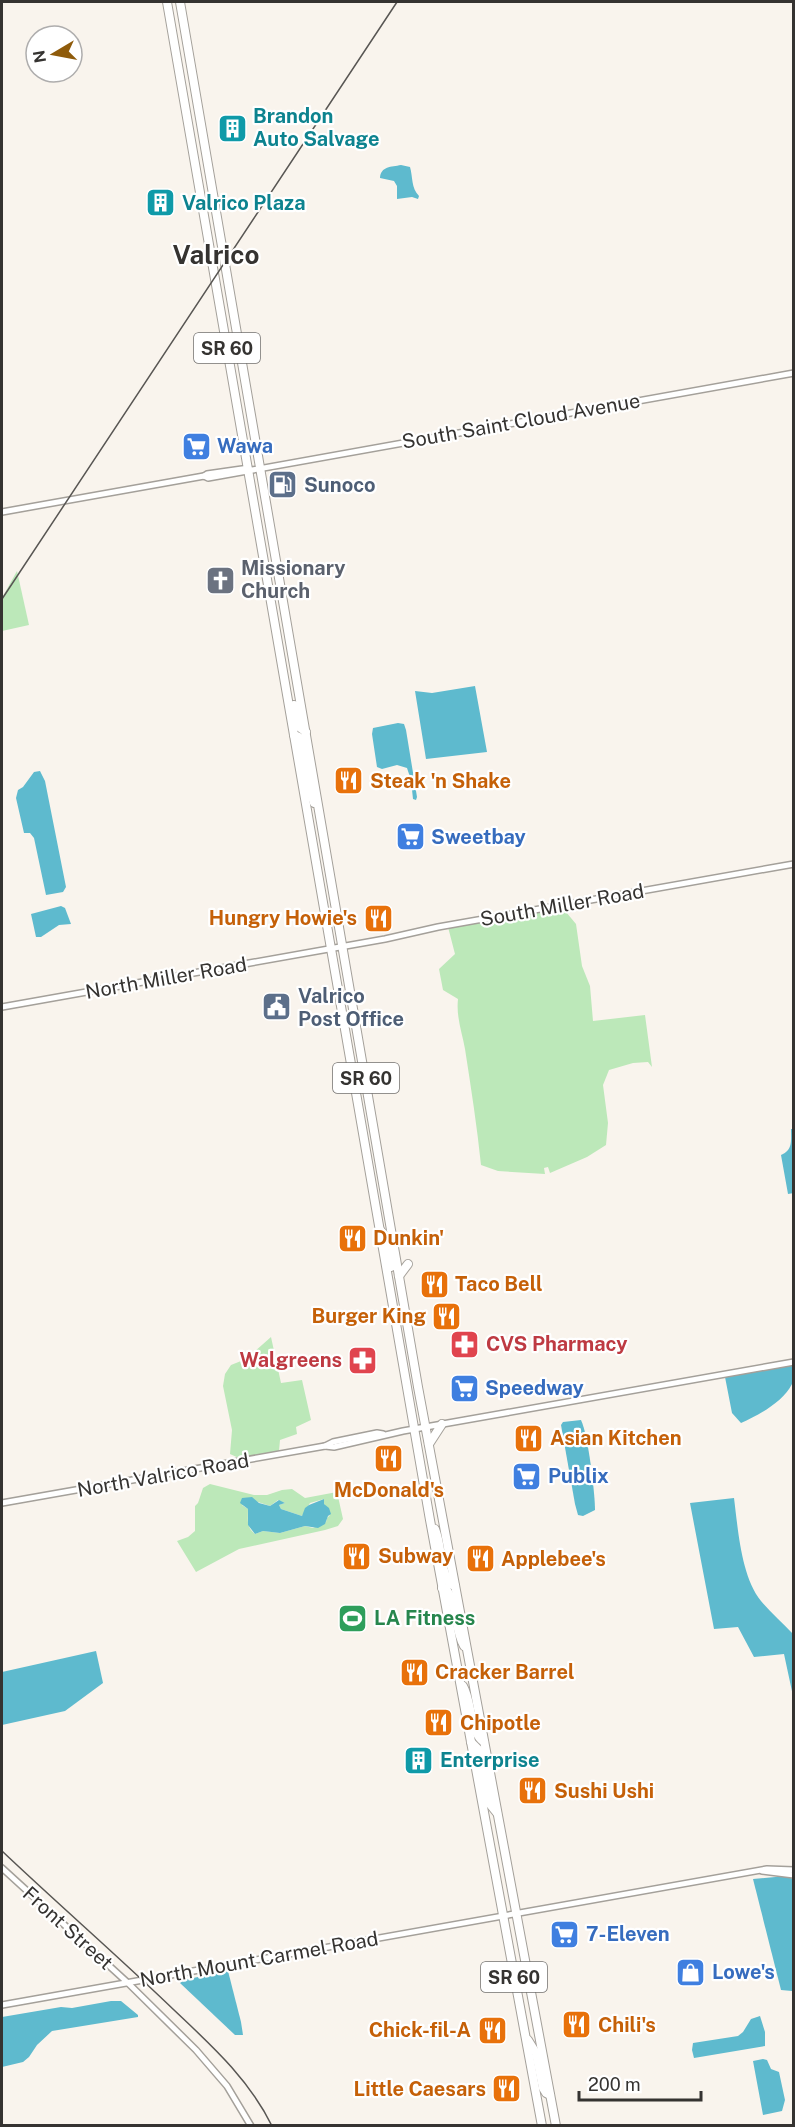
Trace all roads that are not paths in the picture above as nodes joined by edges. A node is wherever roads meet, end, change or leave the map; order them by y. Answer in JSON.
{"nodes":[{"id":1,"x":167,"y":2,"type":"edge"},
{"id":2,"x":180,"y":2,"type":"edge"},
{"id":3,"x":794,"y":373,"type":"edge"},
{"id":4,"x":260,"y":468,"type":"junction"},
{"id":5,"x":248,"y":470,"type":"junction"},
{"id":6,"x":2,"y":512,"type":"edge"},
{"id":7,"x":281,"y":657,"type":"junction"},
{"id":8,"x":306,"y":732,"type":"junction"},
{"id":9,"x":294,"y":735,"type":"junction"},
{"id":10,"x":320,"y":812,"type":"junction"},
{"id":11,"x":794,"y":864,"type":"edge"},
{"id":12,"x":343,"y":947,"type":"junction"},
{"id":13,"x":331,"y":948,"type":"junction"},
{"id":14,"x":2,"y":1007,"type":"edge"},
{"id":15,"x":367,"y":1083,"type":"junction"},
{"id":16,"x":355,"y":1085,"type":"junction"},
{"id":17,"x":379,"y":1227,"type":"junction"},
{"id":18,"x":408,"y":1264,"type":"dead end"},
{"id":19,"x":391,"y":1266,"type":"dead end"},
{"id":20,"x":399,"y":1276,"type":"junction"},
{"id":21,"x":794,"y":1362,"type":"edge"},
{"id":22,"x":442,"y":1424,"type":"junction"},
{"id":23,"x":425,"y":1427,"type":"junction"},
{"id":24,"x":414,"y":1429,"type":"junction"},
{"id":25,"x":429,"y":1445,"type":"junction"},
{"id":26,"x":2,"y":1503,"type":"edge"},
{"id":27,"x":430,"y":1520,"type":"junction"},
{"id":28,"x":455,"y":1586,"type":"junction"},
{"id":29,"x":442,"y":1588,"type":"junction"},
{"id":30,"x":467,"y":1652,"type":"junction"},
{"id":31,"x":459,"y":1680,"type":"junction"},
{"id":32,"x":471,"y":1742,"type":"junction"},
{"id":33,"x":484,"y":1742,"type":"junction"},
{"id":34,"x":498,"y":1814,"type":"junction"},
{"id":35,"x":2,"y":1868,"type":"edge"},
{"id":36,"x":794,"y":1870,"type":"edge"},
{"id":37,"x":761,"y":1871,"type":"junction"},
{"id":38,"x":794,"y":1875,"type":"edge"},
{"id":39,"x":516,"y":1914,"type":"junction"},
{"id":40,"x":503,"y":1917,"type":"junction"},
{"id":41,"x":128,"y":1983,"type":"junction"},
{"id":42,"x":2,"y":2006,"type":"edge"},
{"id":43,"x":525,"y":2036,"type":"junction"},
{"id":44,"x":550,"y":2095,"type":"junction"},
{"id":45,"x":251,"y":2126,"type":"edge"},
{"id":46,"x":542,"y":2126,"type":"edge"},
{"id":47,"x":556,"y":2126,"type":"edge"}],
"edges":[{"from":1,"to":5,"type":"highway","number":"SR 60"},
{"from":2,"to":4,"type":"highway","number":"SR 60"},
{"from":3,"to":4,"type":"street","name":"South Saint Cloud Avenue"},
{"from":4,"to":5,"type":"street","name":"South Saint Cloud Avenue"},
{"from":4,"to":8,"type":"highway","number":"SR 60"},
{"from":5,"to":6,"type":"street","name":"South Saint Cloud Avenue"},
{"from":5,"to":7,"type":"highway","number":"SR 60"},
{"from":7,"to":8,"type":"highway"},
{"from":7,"to":9,"type":"highway","number":"SR 60"},
{"from":8,"to":10,"type":"highway","number":"SR 60"},
{"from":9,"to":10,"type":"highway"},
{"from":9,"to":13,"type":"highway","number":"SR 60"},
{"from":10,"to":12,"type":"highway","number":"SR 60"},
{"from":11,"to":12,"type":"street","name":"South Miller Road"},
{"from":12,"to":13,"type":"street","name":"South Miller Road"},
{"from":12,"to":15,"type":"highway","number":"SR 60"},
{"from":13,"to":14,"type":"street","name":"North Miller Road"},
{"from":13,"to":16,"type":"highway","number":"SR 60"},
{"from":15,"to":16,"type":"highway"},
{"from":15,"to":20,"type":"highway","number":"SR 60"},
{"from":16,"to":17,"type":"highway","number":"SR 60"},
{"from":17,"to":19,"type":"highway"},
{"from":17,"to":24,"type":"highway","number":"SR 60"},
{"from":18,"to":20,"type":"highway"},
{"from":20,"to":23,"type":"highway","number":"SR 60"},
{"from":21,"to":22,"type":"street","name":"North Valrico Road"},
{"from":22,"to":23,"type":"street","name":"North Valrico Road"},
{"from":22,"to":25,"type":"highway"},
{"from":23,"to":24,"type":"street","name":"North Valrico Road"},
{"from":23,"to":25,"type":"highway","number":"SR 60"},
{"from":24,"to":26,"type":"street","name":"North Valrico Road"},
{"from":24,"to":27,"type":"highway","number":"SR 60"},
{"from":25,"to":28,"type":"highway","number":"SR 60"},
{"from":27,"to":28,"type":"highway"},
{"from":27,"to":29,"type":"highway","number":"SR 60"},
{"from":28,"to":30,"type":"highway","number":"SR 60"},
{"from":29,"to":30,"type":"highway"},
{"from":29,"to":31,"type":"highway","number":"SR 60"},
{"from":30,"to":33,"type":"highway","number":"SR 60"},
{"from":31,"to":32,"type":"highway","number":"SR 60"},
{"from":31,"to":33,"type":"highway"},
{"from":32,"to":34,"type":"highway"},
{"from":32,"to":40,"type":"highway","number":"SR 60"},
{"from":33,"to":34,"type":"highway","number":"SR 60"},
{"from":34,"to":39,"type":"highway","number":"SR 60"},
{"from":35,"to":41,"type":"street","name":"Front Street"},
{"from":36,"to":37,"type":"street"},
{"from":37,"to":38,"type":"street"},
{"from":37,"to":39,"type":"street","name":"North Mount Carmel Road"},
{"from":39,"to":40,"type":"street","name":"North Mount Carmel Road"},
{"from":39,"to":44,"type":"highway","number":"SR 60"},
{"from":40,"to":41,"type":"street","name":"North Mount Carmel Road"},
{"from":40,"to":43,"type":"highway","number":"SR 60"},
{"from":41,"to":42,"type":"street","name":"North Mount Carmel Road"},
{"from":41,"to":45,"type":"street","name":"Front Street"},
{"from":43,"to":44,"type":"highway"},
{"from":43,"to":46,"type":"highway","number":"SR 60"},
{"from":44,"to":47,"type":"highway","number":"SR 60"}]}
